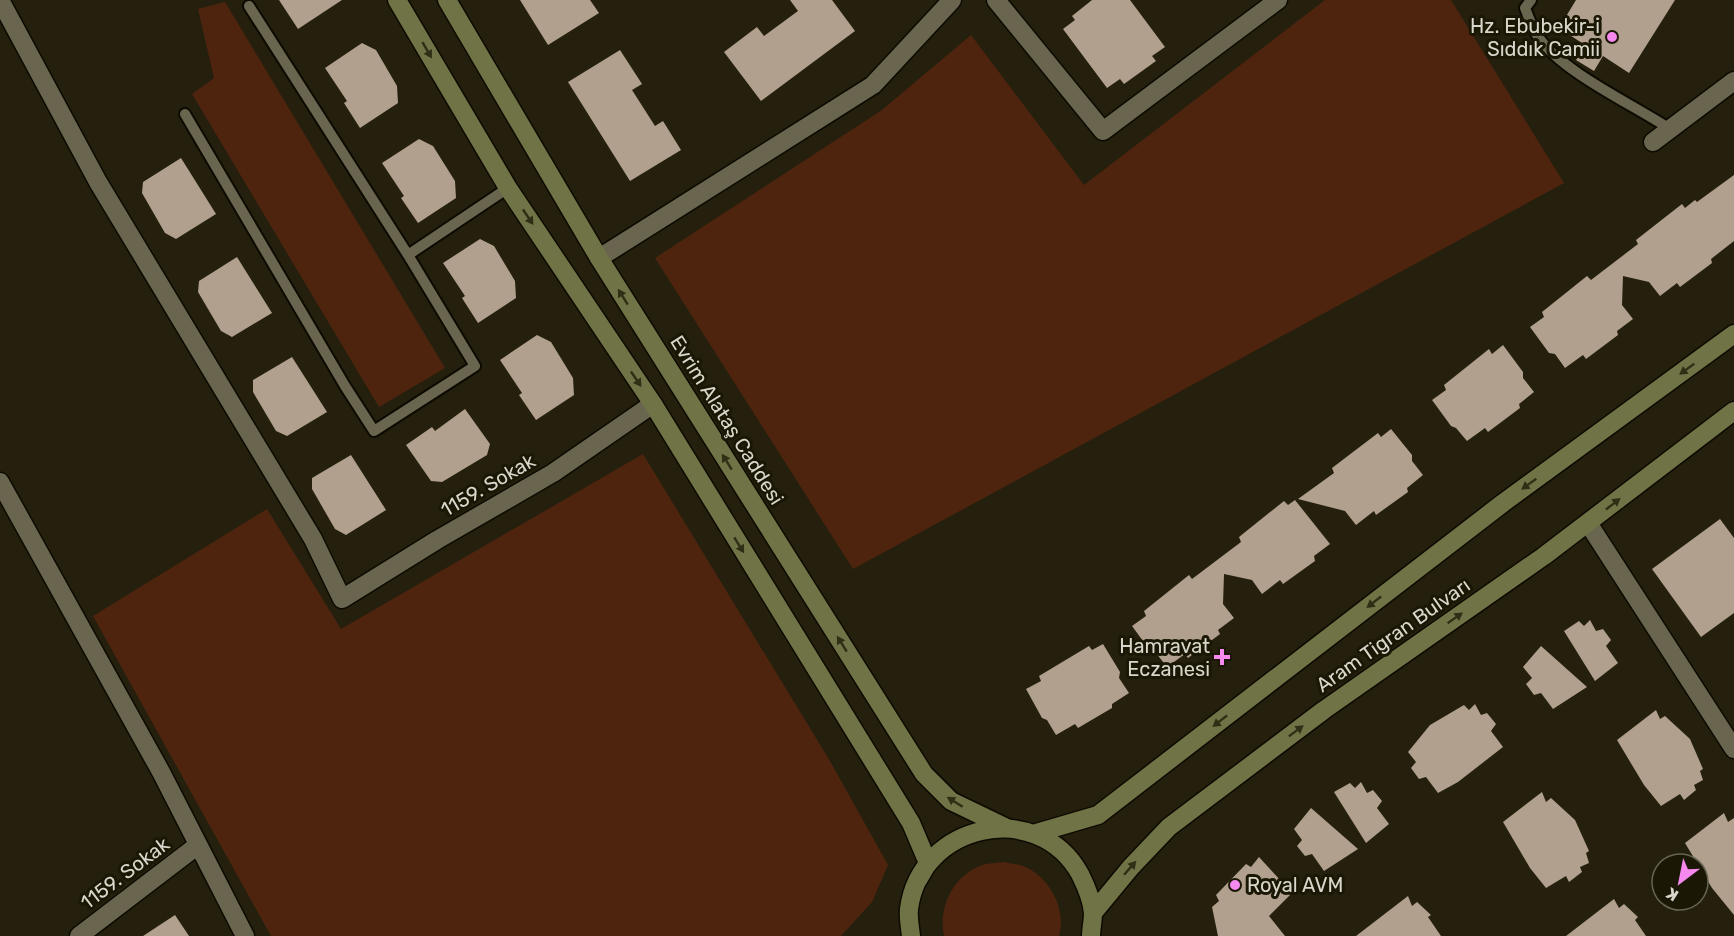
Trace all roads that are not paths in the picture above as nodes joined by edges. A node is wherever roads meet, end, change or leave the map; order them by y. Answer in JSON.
{"nodes":[{"id":1,"x":0,"y":0,"type":"edge"},
{"id":2,"x":397,"y":0,"type":"edge"},
{"id":3,"x":447,"y":0,"type":"edge"},
{"id":4,"x":952,"y":0,"type":"edge"},
{"id":5,"x":996,"y":0,"type":"edge"},
{"id":6,"x":1278,"y":0,"type":"edge"},
{"id":7,"x":1531,"y":0,"type":"edge"},
{"id":8,"x":249,"y":6,"type":"dead end"},
{"id":9,"x":1734,"y":81,"type":"edge"},
{"id":10,"x":185,"y":114,"type":"dead end"},
{"id":11,"x":1670,"y":129,"type":"junction"},
{"id":12,"x":1653,"y":142,"type":"dead end"},
{"id":13,"x":508,"y":188,"type":"junction"},
{"id":14,"x":408,"y":255,"type":"junction"},
{"id":15,"x":599,"y":258,"type":"junction"},
{"id":16,"x":1734,"y":334,"type":"edge"},
{"id":17,"x":653,"y":404,"type":"junction"},
{"id":18,"x":1734,"y":411,"type":"edge"},
{"id":19,"x":0,"y":482,"type":"edge"},
{"id":20,"x":1588,"y":523,"type":"junction"},
{"id":21,"x":1734,"y":749,"type":"edge"},
{"id":22,"x":1007,"y":828,"type":"junction"},
{"id":23,"x":1033,"y":834,"type":"junction"},
{"id":24,"x":198,"y":845,"type":"junction"},
{"id":25,"x":918,"y":880,"type":"junction"},
{"id":26,"x":909,"y":909,"type":"junction"},
{"id":27,"x":1093,"y":913,"type":"junction"},
{"id":28,"x":79,"y":936,"type":"edge"},
{"id":29,"x":245,"y":936,"type":"edge"},
{"id":30,"x":899,"y":936,"type":"edge"},
{"id":31,"x":911,"y":936,"type":"edge"},
{"id":32,"x":1090,"y":936,"type":"edge"}],
"edges":[{"from":1,"to":17,"type":"street","name":"1159. Sokak"},
{"from":2,"to":13,"type":"main road","one_way":true},
{"from":3,"to":15,"type":"main road","name":"Evrim Alataş Caddesi"},
{"from":4,"to":15,"type":"street"},
{"from":5,"to":6,"type":"street"},
{"from":7,"to":11,"type":"lane"},
{"from":8,"to":14,"type":"lane"},
{"from":9,"to":11,"type":"street"},
{"from":10,"to":14,"type":"lane"},
{"from":11,"to":12,"type":"street"},
{"from":13,"to":14,"type":"lane"},
{"from":13,"to":17,"type":"main road","one_way":true},
{"from":22,"to":15,"type":"main road","name":"Evrim Alataş Caddesi","one_way":true},
{"from":16,"to":23,"type":"main road","one_way":true},
{"from":17,"to":25,"type":"main road","one_way":true},
{"from":20,"to":18,"type":"main road","name":"Aram Tigran Bulvarı","one_way":true},
{"from":19,"to":24,"type":"street"},
{"from":20,"to":21,"type":"street"},
{"from":27,"to":20,"type":"main road","name":"Aram Tigran Bulvarı","one_way":true},
{"from":22,"to":23,"type":"main road"},
{"from":22,"to":25,"type":"main road"},
{"from":23,"to":27,"type":"main road"},
{"from":24,"to":28,"type":"street","name":"1159. Sokak"},
{"from":24,"to":29,"type":"street"},
{"from":25,"to":26,"type":"main road"},
{"from":26,"to":30,"type":"main road"},
{"from":26,"to":31,"type":"main road"},
{"from":27,"to":32,"type":"main road"}]}
